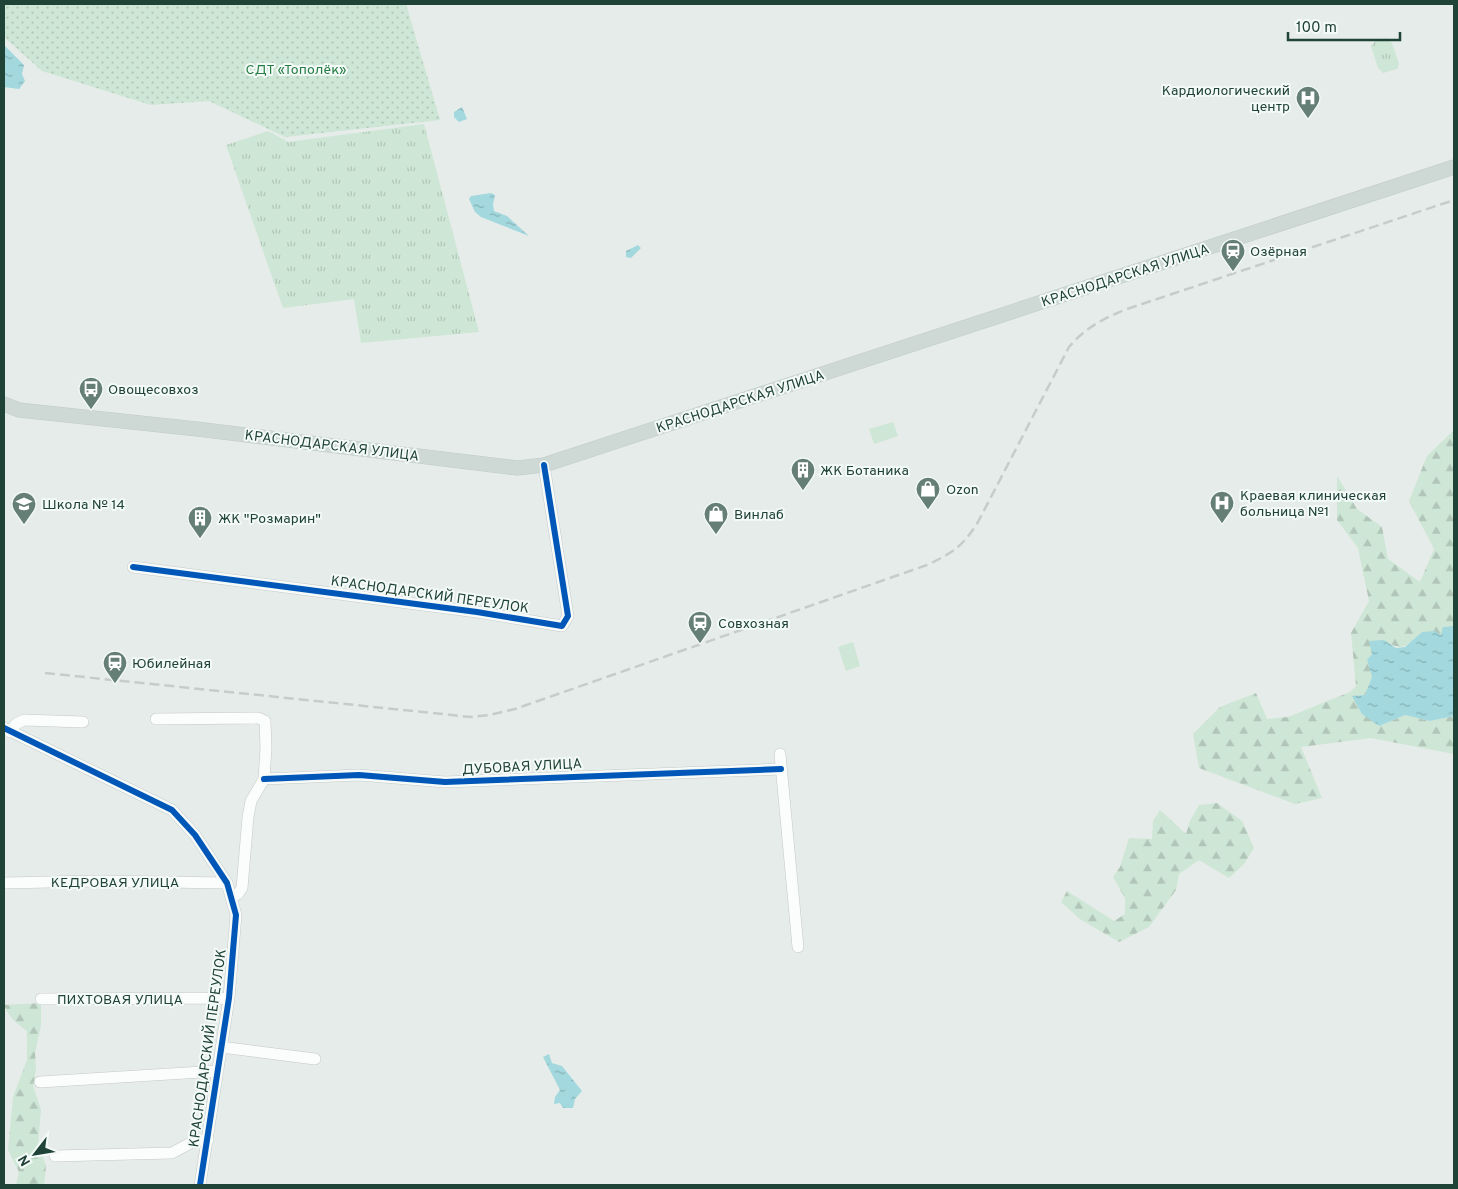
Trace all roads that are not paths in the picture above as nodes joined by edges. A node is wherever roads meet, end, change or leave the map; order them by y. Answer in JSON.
{"nodes":[{"id":1,"x":1454,"y":167,"type":"edge"},
{"id":2,"x":4,"y":404,"type":"edge"},
{"id":3,"x":544,"y":465,"type":"junction"},
{"id":4,"x":133,"y":567,"type":"dead end"},
{"id":5,"x":156,"y":719,"type":"dead end"},
{"id":6,"x":83,"y":722,"type":"dead end"},
{"id":7,"x":7,"y":730,"type":"edge"},
{"id":8,"x":780,"y":754,"type":"dead end"},
{"id":9,"x":781,"y":769,"type":"junction"},
{"id":10,"x":264,"y":779,"type":"junction"},
{"id":11,"x":4,"y":883,"type":"edge"},
{"id":12,"x":227,"y":883,"type":"junction"},
{"id":13,"x":232,"y":896,"type":"junction"},
{"id":14,"x":798,"y":947,"type":"dead end"},
{"id":15,"x":229,"y":998,"type":"junction"},
{"id":16,"x":41,"y":999,"type":"dead end"},
{"id":17,"x":221,"y":1046,"type":"junction"},
{"id":18,"x":315,"y":1059,"type":"dead end"},
{"id":19,"x":218,"y":1072,"type":"junction"},
{"id":20,"x":40,"y":1082,"type":"dead end"},
{"id":21,"x":208,"y":1140,"type":"junction"},
{"id":22,"x":55,"y":1156,"type":"dead end"},
{"id":23,"x":200,"y":1185,"type":"edge"}],
"edges":[{"from":1,"to":3,"type":"main road","name":"КРАСНОДАРСКАЯ УЛИЦА"},
{"from":2,"to":3,"type":"main road","name":"КРАСНОДАРСКАЯ УЛИЦА"},
{"from":3,"to":4,"type":"street","name":"КРАСНОДАРСКИЙ ПЕРЕУЛОК"},
{"from":5,"to":10,"type":"street"},
{"from":6,"to":7,"type":"street"},
{"from":7,"to":12,"type":"street","name":"КРАСНОДАРСКИЙ ПЕРЕУЛОК"},
{"from":8,"to":9,"type":"street"},
{"from":9,"to":10,"type":"street","name":"ДУБОВАЯ УЛИЦА"},
{"from":9,"to":14,"type":"street"},
{"from":10,"to":13,"type":"street"},
{"from":11,"to":12,"type":"street","name":"КЕДРОВАЯ УЛИЦА"},
{"from":12,"to":13,"type":"street","name":"КРАСНОДАРСКИЙ ПЕРЕУЛОК"},
{"from":13,"to":15,"type":"street","name":"КРАСНОДАРСКИЙ ПЕРЕУЛОК"},
{"from":15,"to":16,"type":"street","name":"ПИХТОВАЯ УЛИЦА"},
{"from":15,"to":17,"type":"street","name":"КРАСНОДАРСКИЙ ПЕРЕУЛОК"},
{"from":17,"to":18,"type":"street"},
{"from":17,"to":19,"type":"street","name":"КРАСНОДАРСКИЙ ПЕРЕУЛОК"},
{"from":19,"to":20,"type":"street"},
{"from":19,"to":21,"type":"street","name":"КРАСНОДАРСКИЙ ПЕРЕУЛОК"},
{"from":21,"to":22,"type":"street"},
{"from":21,"to":23,"type":"street","name":"КРАСНОДАРСКИЙ ПЕРЕУЛОК"}]}
